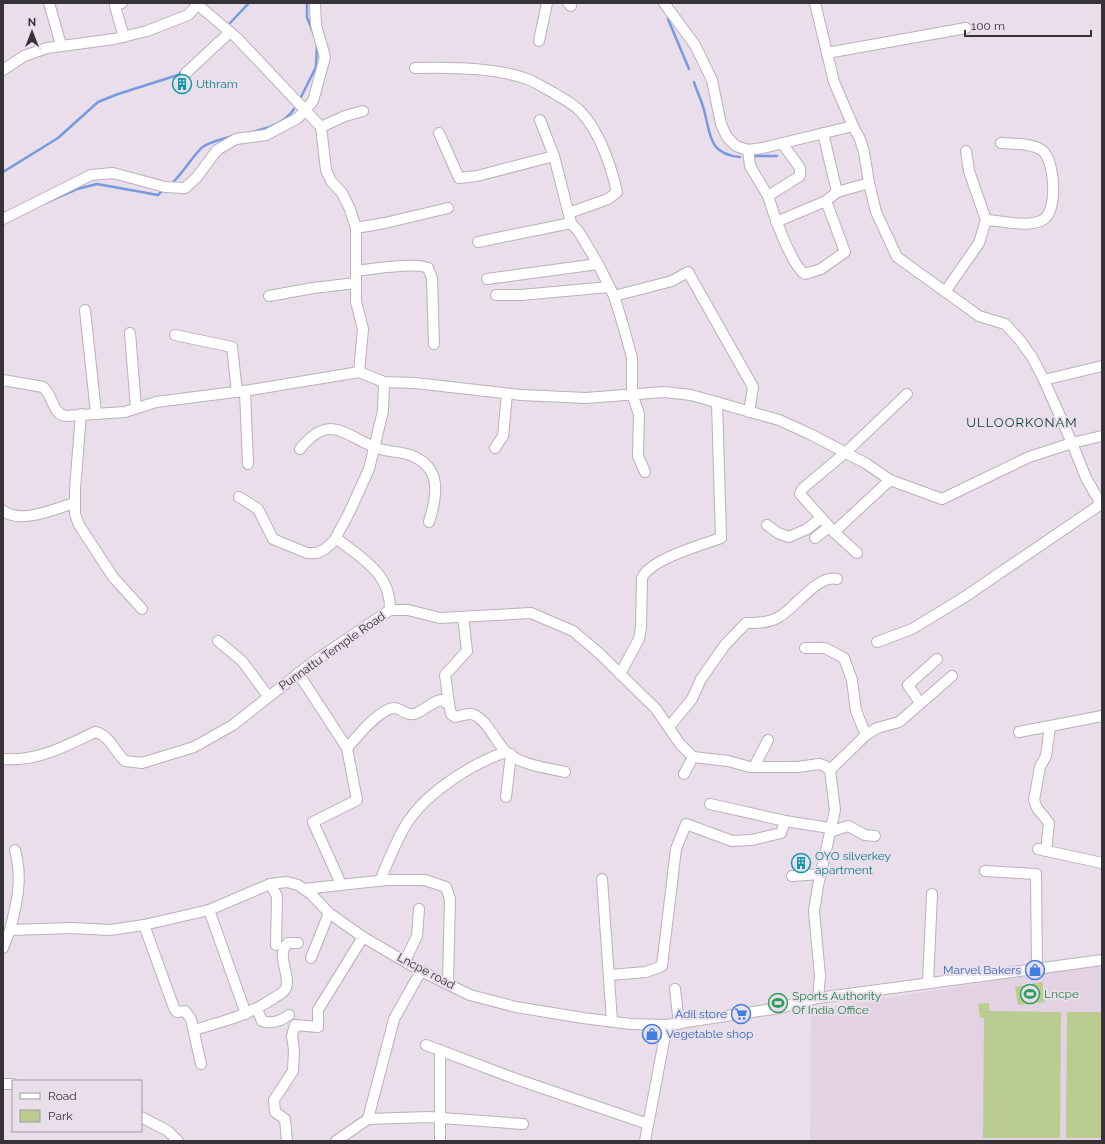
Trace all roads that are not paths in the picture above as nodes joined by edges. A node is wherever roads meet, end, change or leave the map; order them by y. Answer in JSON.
{"nodes":[{"id":1,"x":48,"y":3,"type":"edge"},
{"id":2,"x":122,"y":3,"type":"edge"},
{"id":3,"x":314,"y":3,"type":"edge"},
{"id":4,"x":547,"y":3,"type":"edge"},
{"id":5,"x":664,"y":3,"type":"edge"},
{"id":6,"x":815,"y":3,"type":"edge"},
{"id":7,"x":199,"y":4,"type":"edge"},
{"id":8,"x":966,"y":28,"type":"dead end"},
{"id":9,"x":230,"y":32,"type":"junction"},
{"id":10,"x":124,"y":37,"type":"junction"},
{"id":11,"x":539,"y":41,"type":"dead end"},
{"id":12,"x":61,"y":45,"type":"junction"},
{"id":13,"x":827,"y":53,"type":"junction"},
{"id":14,"x":415,"y":68,"type":"dead end"},
{"id":15,"x":3,"y":70,"type":"edge"},
{"id":16,"x":186,"y":73,"type":"dead end"},
{"id":17,"x":304,"y":110,"type":"junction"},
{"id":18,"x":363,"y":111,"type":"dead end"},
{"id":19,"x":540,"y":120,"type":"dead end"},
{"id":20,"x":321,"y":126,"type":"junction"},
{"id":21,"x":853,"y":126,"type":"junction"},
{"id":22,"x":439,"y":133,"type":"dead end"},
{"id":23,"x":823,"y":133,"type":"junction"},
{"id":24,"x":782,"y":143,"type":"junction"},
{"id":25,"x":1001,"y":143,"type":"dead end"},
{"id":26,"x":748,"y":150,"type":"junction"},
{"id":27,"x":966,"y":152,"type":"dead end"},
{"id":28,"x":554,"y":156,"type":"junction"},
{"id":29,"x":869,"y":183,"type":"junction"},
{"id":30,"x":837,"y":192,"type":"junction"},
{"id":31,"x":768,"y":196,"type":"junction"},
{"id":32,"x":826,"y":201,"type":"junction"},
{"id":33,"x":448,"y":208,"type":"dead end"},
{"id":34,"x":570,"y":218,"type":"junction"},
{"id":35,"x":3,"y":219,"type":"edge"},
{"id":36,"x":986,"y":220,"type":"junction"},
{"id":37,"x":776,"y":222,"type":"junction"},
{"id":38,"x":356,"y":228,"type":"junction"},
{"id":39,"x":478,"y":242,"type":"dead end"},
{"id":40,"x":598,"y":264,"type":"junction"},
{"id":41,"x":356,"y":271,"type":"junction"},
{"id":42,"x":487,"y":279,"type":"dead end"},
{"id":43,"x":356,"y":284,"type":"junction"},
{"id":44,"x":611,"y":292,"type":"junction"},
{"id":45,"x":945,"y":292,"type":"junction"},
{"id":46,"x":496,"y":295,"type":"dead end"},
{"id":47,"x":269,"y":296,"type":"dead end"},
{"id":48,"x":85,"y":310,"type":"dead end"},
{"id":49,"x":130,"y":333,"type":"dead end"},
{"id":50,"x":175,"y":335,"type":"dead end"},
{"id":51,"x":434,"y":344,"type":"dead end"},
{"id":52,"x":1102,"y":366,"type":"edge"},
{"id":53,"x":359,"y":372,"type":"junction"},
{"id":54,"x":3,"y":380,"type":"edge"},
{"id":55,"x":1044,"y":380,"type":"junction"},
{"id":56,"x":384,"y":382,"type":"junction"},
{"id":57,"x":241,"y":392,"type":"junction"},
{"id":58,"x":507,"y":394,"type":"junction"},
{"id":59,"x":632,"y":394,"type":"junction"},
{"id":60,"x":907,"y":394,"type":"dead end"},
{"id":61,"x":717,"y":402,"type":"junction"},
{"id":62,"x":136,"y":408,"type":"junction"},
{"id":63,"x":749,"y":412,"type":"junction"},
{"id":64,"x":96,"y":413,"type":"junction"},
{"id":65,"x":81,"y":414,"type":"junction"},
{"id":66,"x":1102,"y":436,"type":"edge"},
{"id":67,"x":1072,"y":443,"type":"junction"},
{"id":68,"x":375,"y":448,"type":"junction"},
{"id":69,"x":495,"y":448,"type":"dead end"},
{"id":70,"x":300,"y":449,"type":"dead end"},
{"id":71,"x":845,"y":453,"type":"junction"},
{"id":72,"x":248,"y":464,"type":"dead end"},
{"id":73,"x":646,"y":472,"type":"dead end"},
{"id":74,"x":890,"y":480,"type":"junction"},
{"id":75,"x":1098,"y":493,"type":"edge"},
{"id":76,"x":239,"y":497,"type":"dead end"},
{"id":77,"x":74,"y":503,"type":"junction"},
{"id":78,"x":1101,"y":505,"type":"edge"},
{"id":79,"x":3,"y":511,"type":"edge"},
{"id":80,"x":821,"y":518,"type":"junction"},
{"id":81,"x":429,"y":522,"type":"dead end"},
{"id":82,"x":768,"y":525,"type":"dead end"},
{"id":83,"x":832,"y":530,"type":"junction"},
{"id":84,"x":336,"y":538,"type":"junction"},
{"id":85,"x":815,"y":538,"type":"dead end"},
{"id":86,"x":857,"y":553,"type":"dead end"},
{"id":87,"x":837,"y":579,"type":"dead end"},
{"id":88,"x":142,"y":609,"type":"dead end"},
{"id":89,"x":390,"y":610,"type":"junction"},
{"id":90,"x":463,"y":617,"type":"junction"},
{"id":91,"x":218,"y":641,"type":"dead end"},
{"id":92,"x":877,"y":642,"type":"dead end"},
{"id":93,"x":805,"y":648,"type":"dead end"},
{"id":94,"x":937,"y":659,"type":"dead end"},
{"id":95,"x":298,"y":673,"type":"junction"},
{"id":96,"x":620,"y":674,"type":"junction"},
{"id":97,"x":952,"y":676,"type":"dead end"},
{"id":98,"x":268,"y":696,"type":"junction"},
{"id":99,"x":920,"y":703,"type":"junction"},
{"id":100,"x":449,"y":704,"type":"junction"},
{"id":101,"x":1102,"y":716,"type":"edge"},
{"id":102,"x":669,"y":727,"type":"junction"},
{"id":103,"x":1050,"y":727,"type":"junction"},
{"id":104,"x":1019,"y":732,"type":"dead end"},
{"id":105,"x":866,"y":735,"type":"junction"},
{"id":106,"x":768,"y":740,"type":"dead end"},
{"id":107,"x":347,"y":748,"type":"junction"},
{"id":108,"x":508,"y":753,"type":"junction"},
{"id":109,"x":693,"y":757,"type":"junction"},
{"id":110,"x":7,"y":759,"type":"edge"},
{"id":111,"x":754,"y":767,"type":"junction"},
{"id":112,"x":830,"y":770,"type":"junction"},
{"id":113,"x":565,"y":772,"type":"dead end"},
{"id":114,"x":684,"y":774,"type":"dead end"},
{"id":115,"x":506,"y":796,"type":"dead end"},
{"id":116,"x":710,"y":804,"type":"dead end"},
{"id":117,"x":785,"y":821,"type":"junction"},
{"id":118,"x":830,"y":830,"type":"junction"},
{"id":119,"x":875,"y":836,"type":"dead end"},
{"id":120,"x":15,"y":850,"type":"dead end"},
{"id":121,"x":1102,"y":863,"type":"edge"},
{"id":122,"x":985,"y":871,"type":"dead end"},
{"id":123,"x":821,"y":874,"type":"junction"},
{"id":124,"x":792,"y":876,"type":"dead end"},
{"id":125,"x":602,"y":879,"type":"dead end"},
{"id":126,"x":380,"y":880,"type":"junction"},
{"id":127,"x":270,"y":884,"type":"junction"},
{"id":128,"x":341,"y":884,"type":"junction"},
{"id":129,"x":304,"y":889,"type":"junction"},
{"id":130,"x":932,"y":894,"type":"dead end"},
{"id":131,"x":419,"y":909,"type":"dead end"},
{"id":132,"x":209,"y":910,"type":"junction"},
{"id":133,"x":329,"y":913,"type":"junction"},
{"id":134,"x":3,"y":922,"type":"edge"},
{"id":135,"x":144,"y":925,"type":"junction"},
{"id":136,"x":10,"y":930,"type":"junction"},
{"id":137,"x":363,"y":937,"type":"junction"},
{"id":138,"x":298,"y":944,"type":"dead end"},
{"id":139,"x":276,"y":945,"type":"dead end"},
{"id":140,"x":3,"y":948,"type":"edge"},
{"id":141,"x":311,"y":958,"type":"dead end"},
{"id":142,"x":1102,"y":960,"type":"edge"},
{"id":143,"x":405,"y":961,"type":"junction"},
{"id":144,"x":1037,"y":967,"type":"junction"},
{"id":145,"x":421,"y":971,"type":"junction"},
{"id":146,"x":610,"y":975,"type":"junction"},
{"id":147,"x":928,"y":982,"type":"junction"},
{"id":148,"x":448,"y":983,"type":"junction"},
{"id":149,"x":675,"y":989,"type":"dead end"},
{"id":150,"x":818,"y":998,"type":"junction"},
{"id":151,"x":257,"y":1010,"type":"junction"},
{"id":152,"x":246,"y":1014,"type":"junction"},
{"id":153,"x":289,"y":1015,"type":"dead end"},
{"id":154,"x":612,"y":1021,"type":"junction"},
{"id":155,"x":679,"y":1024,"type":"junction"},
{"id":156,"x":667,"y":1025,"type":"junction"},
{"id":157,"x":194,"y":1030,"type":"junction"},
{"id":158,"x":426,"y":1045,"type":"dead end"},
{"id":159,"x":440,"y":1050,"type":"junction"},
{"id":160,"x":201,"y":1064,"type":"dead end"},
{"id":161,"x":142,"y":1118,"type":"edge"},
{"id":162,"x":441,"y":1118,"type":"junction"},
{"id":163,"x":368,"y":1119,"type":"junction"},
{"id":164,"x":523,"y":1124,"type":"dead end"},
{"id":165,"x":648,"y":1124,"type":"junction"},
{"id":166,"x":178,"y":1141,"type":"edge"},
{"id":167,"x":287,"y":1141,"type":"edge"},
{"id":168,"x":336,"y":1141,"type":"edge"},
{"id":169,"x":440,"y":1141,"type":"edge"},
{"id":170,"x":645,"y":1141,"type":"edge"}],
"edges":[{"from":1,"to":12,"type":"street"},
{"from":2,"to":10,"type":"street"},
{"from":3,"to":17,"type":"street"},
{"from":4,"to":11,"type":"street"},
{"from":5,"to":26,"type":"street"},
{"from":6,"to":13,"type":"street"},
{"from":7,"to":9,"type":"street"},
{"from":7,"to":10,"type":"street"},
{"from":8,"to":13,"type":"street"},
{"from":9,"to":16,"type":"street"},
{"from":9,"to":17,"type":"street"},
{"from":10,"to":12,"type":"street"},
{"from":12,"to":15,"type":"street"},
{"from":13,"to":21,"type":"street"},
{"from":14,"to":34,"type":"street"},
{"from":17,"to":20,"type":"street"},
{"from":17,"to":35,"type":"street"},
{"from":18,"to":20,"type":"street"},
{"from":19,"to":28,"type":"street"},
{"from":20,"to":38,"type":"street"},
{"from":21,"to":23,"type":"street"},
{"from":21,"to":29,"type":"street"},
{"from":22,"to":28,"type":"street"},
{"from":23,"to":24,"type":"street"},
{"from":23,"to":30,"type":"street"},
{"from":24,"to":26,"type":"street"},
{"from":24,"to":31,"type":"street"},
{"from":25,"to":36,"type":"street"},
{"from":26,"to":31,"type":"street"},
{"from":27,"to":36,"type":"street"},
{"from":28,"to":34,"type":"street"},
{"from":29,"to":30,"type":"street"},
{"from":29,"to":45,"type":"street"},
{"from":30,"to":32,"type":"street"},
{"from":31,"to":37,"type":"street"},
{"from":32,"to":37,"type":"street"},
{"from":32,"to":37,"type":"street"},
{"from":33,"to":38,"type":"street"},
{"from":34,"to":39,"type":"street"},
{"from":34,"to":40,"type":"street"},
{"from":36,"to":45,"type":"street"},
{"from":38,"to":41,"type":"street"},
{"from":40,"to":42,"type":"street"},
{"from":40,"to":44,"type":"street"},
{"from":41,"to":43,"type":"street"},
{"from":41,"to":51,"type":"street"},
{"from":43,"to":47,"type":"street"},
{"from":43,"to":53,"type":"street"},
{"from":44,"to":46,"type":"street"},
{"from":44,"to":59,"type":"street"},
{"from":44,"to":63,"type":"street"},
{"from":45,"to":55,"type":"street"},
{"from":48,"to":64,"type":"street"},
{"from":49,"to":62,"type":"street"},
{"from":50,"to":57,"type":"street"},
{"from":52,"to":55,"type":"street"},
{"from":53,"to":56,"type":"street"},
{"from":53,"to":57,"type":"street"},
{"from":54,"to":65,"type":"street"},
{"from":55,"to":67,"type":"street"},
{"from":56,"to":58,"type":"street"},
{"from":56,"to":68,"type":"street"},
{"from":57,"to":62,"type":"street"},
{"from":57,"to":72,"type":"street"},
{"from":58,"to":59,"type":"street"},
{"from":58,"to":69,"type":"street"},
{"from":59,"to":61,"type":"street"},
{"from":59,"to":73,"type":"street"},
{"from":60,"to":71,"type":"street"},
{"from":61,"to":63,"type":"street"},
{"from":61,"to":96,"type":"street"},
{"from":62,"to":64,"type":"street"},
{"from":63,"to":71,"type":"street"},
{"from":64,"to":65,"type":"street"},
{"from":65,"to":77,"type":"street"},
{"from":66,"to":67,"type":"street"},
{"from":67,"to":74,"type":"street"},
{"from":67,"to":75,"type":"street"},
{"from":68,"to":70,"type":"street"},
{"from":68,"to":81,"type":"street"},
{"from":68,"to":84,"type":"street"},
{"from":71,"to":74,"type":"street"},
{"from":71,"to":80,"type":"street"},
{"from":74,"to":83,"type":"street"},
{"from":75,"to":78,"type":"street"},
{"from":76,"to":84,"type":"street"},
{"from":77,"to":79,"type":"street"},
{"from":77,"to":88,"type":"street"},
{"from":78,"to":92,"type":"street"},
{"from":80,"to":82,"type":"street"},
{"from":80,"to":83,"type":"street"},
{"from":83,"to":85,"type":"street"},
{"from":83,"to":86,"type":"street"},
{"from":84,"to":89,"type":"street"},
{"from":87,"to":102,"type":"street"},
{"from":89,"to":90,"type":"street","name":"Punnattu Temple Road"},
{"from":89,"to":95,"type":"street","name":"Punnattu Temple Road"},
{"from":90,"to":96,"type":"street","name":"Punnattu Temple Road"},
{"from":90,"to":100,"type":"street"},
{"from":91,"to":98,"type":"street"},
{"from":93,"to":105,"type":"street"},
{"from":94,"to":99,"type":"street"},
{"from":95,"to":98,"type":"street","name":"Punnattu Temple Road"},
{"from":95,"to":107,"type":"street"},
{"from":96,"to":102,"type":"street","name":"Punnattu Temple Road"},
{"from":97,"to":99,"type":"street"},
{"from":98,"to":110,"type":"street","name":"Punnattu Temple Road"},
{"from":99,"to":105,"type":"street"},
{"from":100,"to":107,"type":"street"},
{"from":100,"to":108,"type":"street"},
{"from":101,"to":103,"type":"street"},
{"from":102,"to":109,"type":"street","name":"Punnattu Temple Road"},
{"from":103,"to":104,"type":"street"},
{"from":103,"to":121,"type":"street"},
{"from":105,"to":112,"type":"street"},
{"from":106,"to":111,"type":"street"},
{"from":107,"to":128,"type":"street"},
{"from":108,"to":113,"type":"street"},
{"from":108,"to":115,"type":"street"},
{"from":108,"to":126,"type":"street"},
{"from":109,"to":111,"type":"street"},
{"from":109,"to":114,"type":"street"},
{"from":111,"to":112,"type":"street"},
{"from":112,"to":118,"type":"street"},
{"from":116,"to":117,"type":"street"},
{"from":117,"to":118,"type":"street"},
{"from":117,"to":146,"type":"street"},
{"from":118,"to":119,"type":"street"},
{"from":118,"to":123,"type":"street"},
{"from":120,"to":136,"type":"street"},
{"from":122,"to":144,"type":"street"},
{"from":123,"to":124,"type":"street"},
{"from":123,"to":150,"type":"street"},
{"from":125,"to":146,"type":"street"},
{"from":126,"to":128,"type":"street"},
{"from":126,"to":148,"type":"street"},
{"from":127,"to":129,"type":"street","name":"Lncpe road"},
{"from":127,"to":132,"type":"street","name":"Lncpe road"},
{"from":127,"to":139,"type":"street"},
{"from":128,"to":129,"type":"street"},
{"from":129,"to":133,"type":"street","name":"Lncpe road"},
{"from":130,"to":147,"type":"street"},
{"from":131,"to":143,"type":"street"},
{"from":132,"to":135,"type":"street","name":"Lncpe road"},
{"from":132,"to":152,"type":"street"},
{"from":133,"to":137,"type":"street","name":"Lncpe road"},
{"from":133,"to":141,"type":"street"},
{"from":134,"to":136,"type":"street"},
{"from":135,"to":136,"type":"street","name":"Lncpe road"},
{"from":135,"to":157,"type":"street"},
{"from":136,"to":140,"type":"street"},
{"from":137,"to":143,"type":"street","name":"Lncpe road"},
{"from":137,"to":167,"type":"street"},
{"from":138,"to":151,"type":"street"},
{"from":142,"to":144,"type":"street","name":"Lncpe road"},
{"from":143,"to":145,"type":"street","name":"Lncpe road"},
{"from":144,"to":147,"type":"street","name":"Lncpe road"},
{"from":145,"to":148,"type":"street","name":"Lncpe road"},
{"from":145,"to":163,"type":"street"},
{"from":146,"to":154,"type":"street"},
{"from":147,"to":150,"type":"street","name":"Lncpe road"},
{"from":148,"to":154,"type":"street","name":"Lncpe road"},
{"from":149,"to":155,"type":"street"},
{"from":150,"to":155,"type":"street","name":"Lncpe road"},
{"from":151,"to":152,"type":"street"},
{"from":151,"to":153,"type":"street"},
{"from":152,"to":157,"type":"street"},
{"from":154,"to":156,"type":"street","name":"Lncpe road"},
{"from":155,"to":156,"type":"street","name":"Lncpe road"},
{"from":156,"to":165,"type":"street"},
{"from":157,"to":160,"type":"street"},
{"from":158,"to":159,"type":"street"},
{"from":159,"to":162,"type":"street"},
{"from":159,"to":165,"type":"street"},
{"from":161,"to":166,"type":"street"},
{"from":162,"to":163,"type":"street"},
{"from":162,"to":164,"type":"street"},
{"from":162,"to":169,"type":"street"},
{"from":163,"to":168,"type":"street"},
{"from":165,"to":170,"type":"street"}]}
